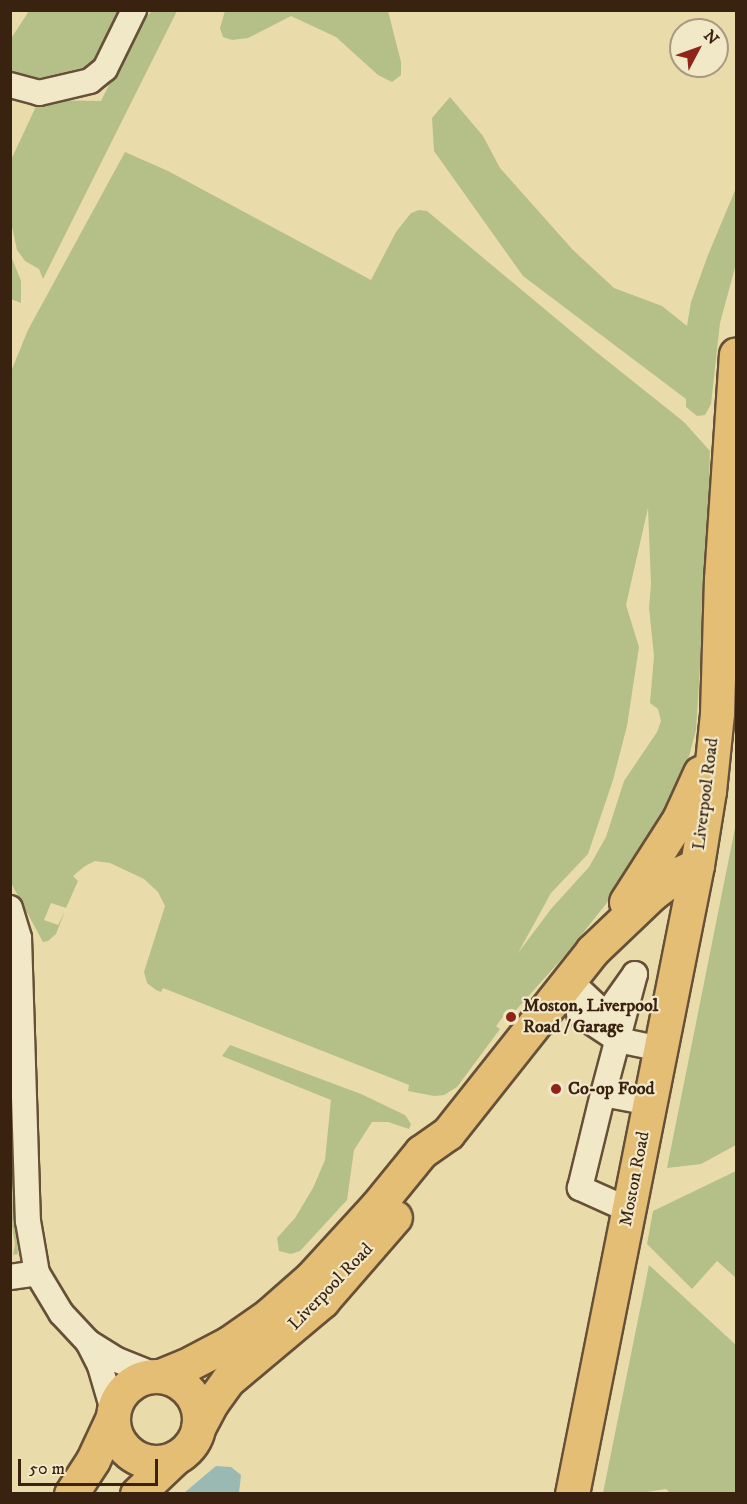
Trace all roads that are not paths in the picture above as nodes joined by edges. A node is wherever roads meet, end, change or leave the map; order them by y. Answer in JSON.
{"nodes":[{"id":1,"x":134,"y":10,"type":"edge"},
{"id":2,"x":10,"y":85,"type":"edge"},
{"id":3,"x":736,"y":355,"type":"edge"},
{"id":4,"x":715,"y":732,"type":"junction"},
{"id":5,"x":697,"y":865,"type":"junction"},
{"id":6,"x":10,"y":908,"type":"edge"},
{"id":7,"x":592,"y":951,"type":"junction"},
{"id":8,"x":569,"y":980,"type":"junction"},
{"id":9,"x":579,"y":1014,"type":"dead end"},
{"id":10,"x":618,"y":1040,"type":"junction"},
{"id":11,"x":661,"y":1049,"type":"junction"},
{"id":12,"x":603,"y":1094,"type":"junction"},
{"id":13,"x":650,"y":1103,"type":"junction"},
{"id":14,"x":448,"y":1133,"type":"junction"},
{"id":15,"x":629,"y":1210,"type":"junction"},
{"id":16,"x":37,"y":1273,"type":"junction"},
{"id":17,"x":10,"y":1277,"type":"edge"},
{"id":18,"x":88,"y":1342,"type":"junction"},
{"id":19,"x":158,"y":1376,"type":"junction"},
{"id":20,"x":113,"y":1415,"type":"junction"},
{"id":21,"x":198,"y":1428,"type":"junction"},
{"id":22,"x":176,"y":1458,"type":"junction"},
{"id":23,"x":71,"y":1494,"type":"edge"},
{"id":24,"x":136,"y":1494,"type":"edge"},
{"id":25,"x":572,"y":1494,"type":"edge"}],
"edges":[{"from":1,"to":2,"type":"street"},
{"from":3,"to":4,"type":"highway","name":"Liverpool Road"},
{"from":4,"to":5,"type":"highway","name":"Liverpool Road"},
{"from":4,"to":7,"type":"highway"},
{"from":5,"to":7,"type":"highway","name":"Liverpool Road"},
{"from":5,"to":11,"type":"highway","name":"Moston Road"},
{"from":6,"to":16,"type":"street"},
{"from":7,"to":8,"type":"highway","name":"Liverpool Road"},
{"from":8,"to":10,"type":"street"},
{"from":8,"to":14,"type":"highway","name":"Liverpool Road"},
{"from":9,"to":10,"type":"street"},
{"from":10,"to":11,"type":"street"},
{"from":10,"to":12,"type":"street"},
{"from":11,"to":13,"type":"highway","name":"Moston Road"},
{"from":12,"to":13,"type":"street"},
{"from":12,"to":15,"type":"street"},
{"from":13,"to":15,"type":"highway","name":"Moston Road"},
{"from":14,"to":19,"type":"highway","name":"Liverpool Road"},
{"from":14,"to":21,"type":"highway","name":"Liverpool Road"},
{"from":15,"to":25,"type":"highway","name":"Moston Road"},
{"from":16,"to":17,"type":"street"},
{"from":16,"to":18,"type":"street"},
{"from":18,"to":19,"type":"street"},
{"from":18,"to":20,"type":"street"},
{"from":19,"to":20,"type":"highway"},
{"from":19,"to":21,"type":"highway"},
{"from":20,"to":22,"type":"highway"},
{"from":20,"to":23,"type":"highway"},
{"from":21,"to":22,"type":"highway"},
{"from":22,"to":24,"type":"highway"}]}
